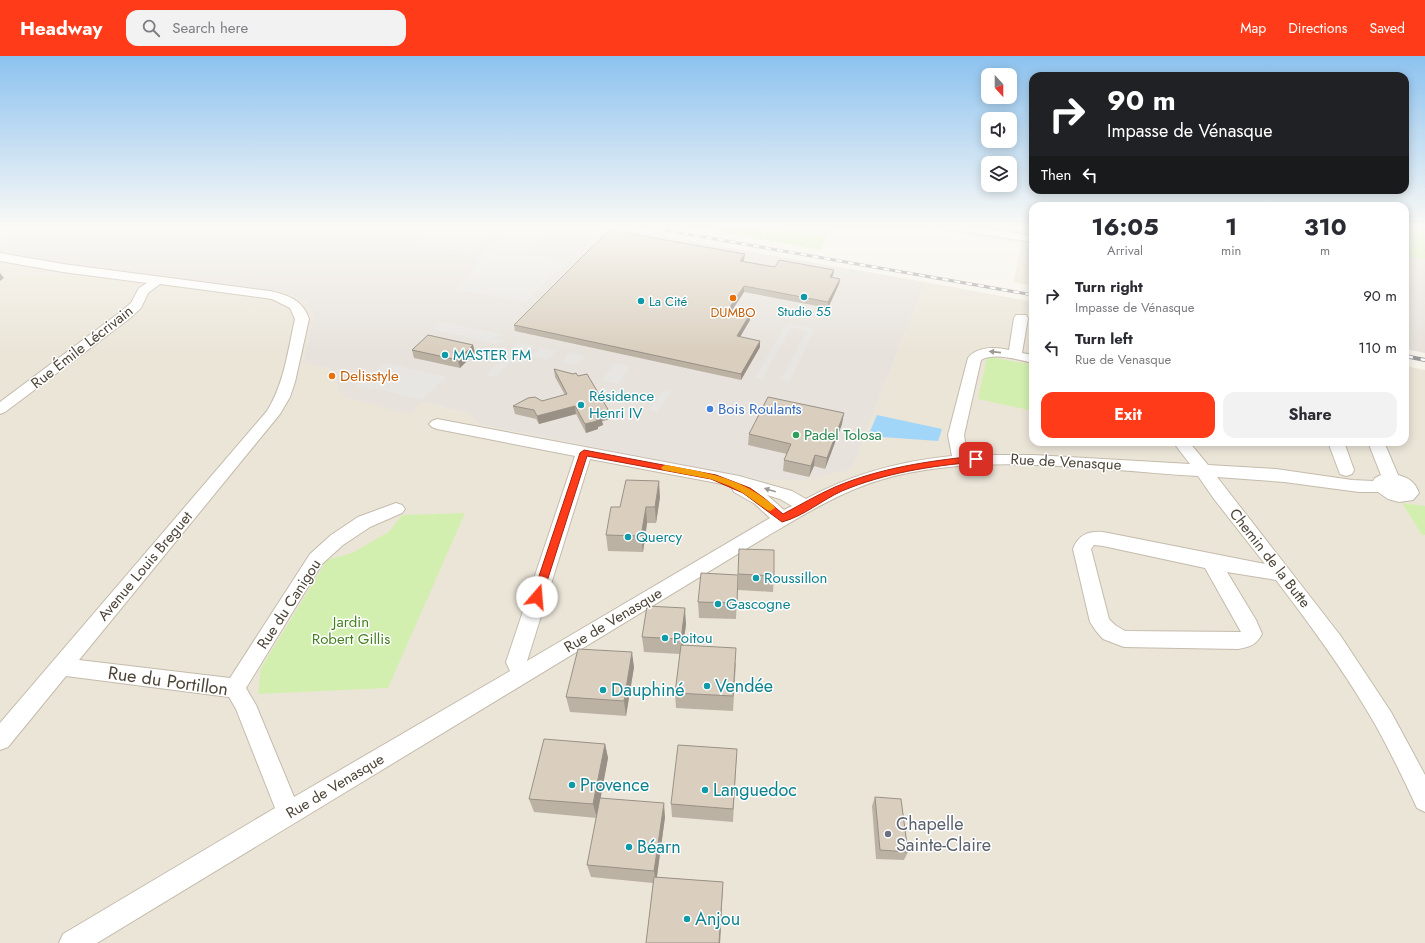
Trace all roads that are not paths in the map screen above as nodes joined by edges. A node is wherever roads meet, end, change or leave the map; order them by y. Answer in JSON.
{"nodes":[{"id":1,"x":71,"y":268,"type":"edge"},
{"id":2,"x":158,"y":280,"type":"junction"},
{"id":3,"x":1021,"y":318,"type":"dead end"},
{"id":4,"x":1015,"y":356,"type":"junction"},
{"id":5,"x":1029,"y":358,"type":"edge"},
{"id":6,"x":0,"y":409,"type":"edge"},
{"id":7,"x":437,"y":424,"type":"dead end"},
{"id":8,"x":1184,"y":446,"type":"edge"},
{"id":9,"x":1337,"y":446,"type":"edge"},
{"id":10,"x":1377,"y":446,"type":"edge"},
{"id":11,"x":584,"y":453,"type":"junction"},
{"id":12,"x":961,"y":460,"type":"junction"},
{"id":13,"x":1200,"y":467,"type":"junction"},
{"id":14,"x":1346,"y":470,"type":"dead end"},
{"id":15,"x":712,"y":477,"type":"junction"},
{"id":16,"x":1386,"y":482,"type":"junction"},
{"id":17,"x":1418,"y":492,"type":"edge"},
{"id":18,"x":805,"y":506,"type":"junction"},
{"id":19,"x":396,"y":509,"type":"dead end"},
{"id":20,"x":782,"y":519,"type":"junction"},
{"id":21,"x":1211,"y":562,"type":"junction"},
{"id":22,"x":1282,"y":573,"type":"junction"},
{"id":23,"x":61,"y":667,"type":"junction"},
{"id":24,"x":522,"y":673,"type":"junction"},
{"id":25,"x":235,"y":688,"type":"junction"},
{"id":26,"x":0,"y":740,"type":"edge"},
{"id":27,"x":1425,"y":800,"type":"edge"},
{"id":28,"x":289,"y":813,"type":"junction"},
{"id":29,"x":72,"y":943,"type":"edge"}],
"edges":[{"from":1,"to":2,"type":"street","name":"Avenue Louis Breguet"},
{"from":2,"to":6,"type":"street","name":"Rue Émile Lécrivain"},
{"from":2,"to":23,"type":"street","name":"Avenue Louis Breguet"},
{"from":3,"to":4,"type":"street"},
{"from":4,"to":5,"type":"street"},
{"from":4,"to":12,"type":"street","one_way":true},
{"from":7,"to":11,"type":"street"},
{"from":8,"to":13,"type":"street","name":"Chemin de la Butte"},
{"from":9,"to":14,"type":"street"},
{"from":10,"to":16,"type":"street"},
{"from":11,"to":15,"type":"street"},
{"from":11,"to":24,"type":"street"},
{"from":12,"to":13,"type":"street","name":"Rue de Venasque"},
{"from":12,"to":18,"type":"street","name":"Rue de Venasque"},
{"from":13,"to":16,"type":"street"},
{"from":13,"to":22,"type":"street","name":"Chemin de la Butte"},
{"from":18,"to":15,"type":"street","one_way":true},
{"from":15,"to":20,"type":"street"},
{"from":16,"to":17,"type":"street"},
{"from":18,"to":20,"type":"street","name":"Rue de Venasque"},
{"from":19,"to":25,"type":"street","name":"Rue du Canigou"},
{"from":20,"to":24,"type":"street","name":"Rue de Venasque"},
{"from":21,"to":21,"type":"street"},
{"from":21,"to":22,"type":"street"},
{"from":22,"to":27,"type":"street","name":"Chemin de la Butte"},
{"from":23,"to":25,"type":"street","name":"Rue du Portillon"},
{"from":23,"to":26,"type":"street","name":"Avenue Louis Breguet"},
{"from":24,"to":28,"type":"street","name":"Rue de Venasque"},
{"from":25,"to":28,"type":"street","name":"Rue du Portillon"},
{"from":28,"to":29,"type":"street","name":"Rue de Venasque"}]}
